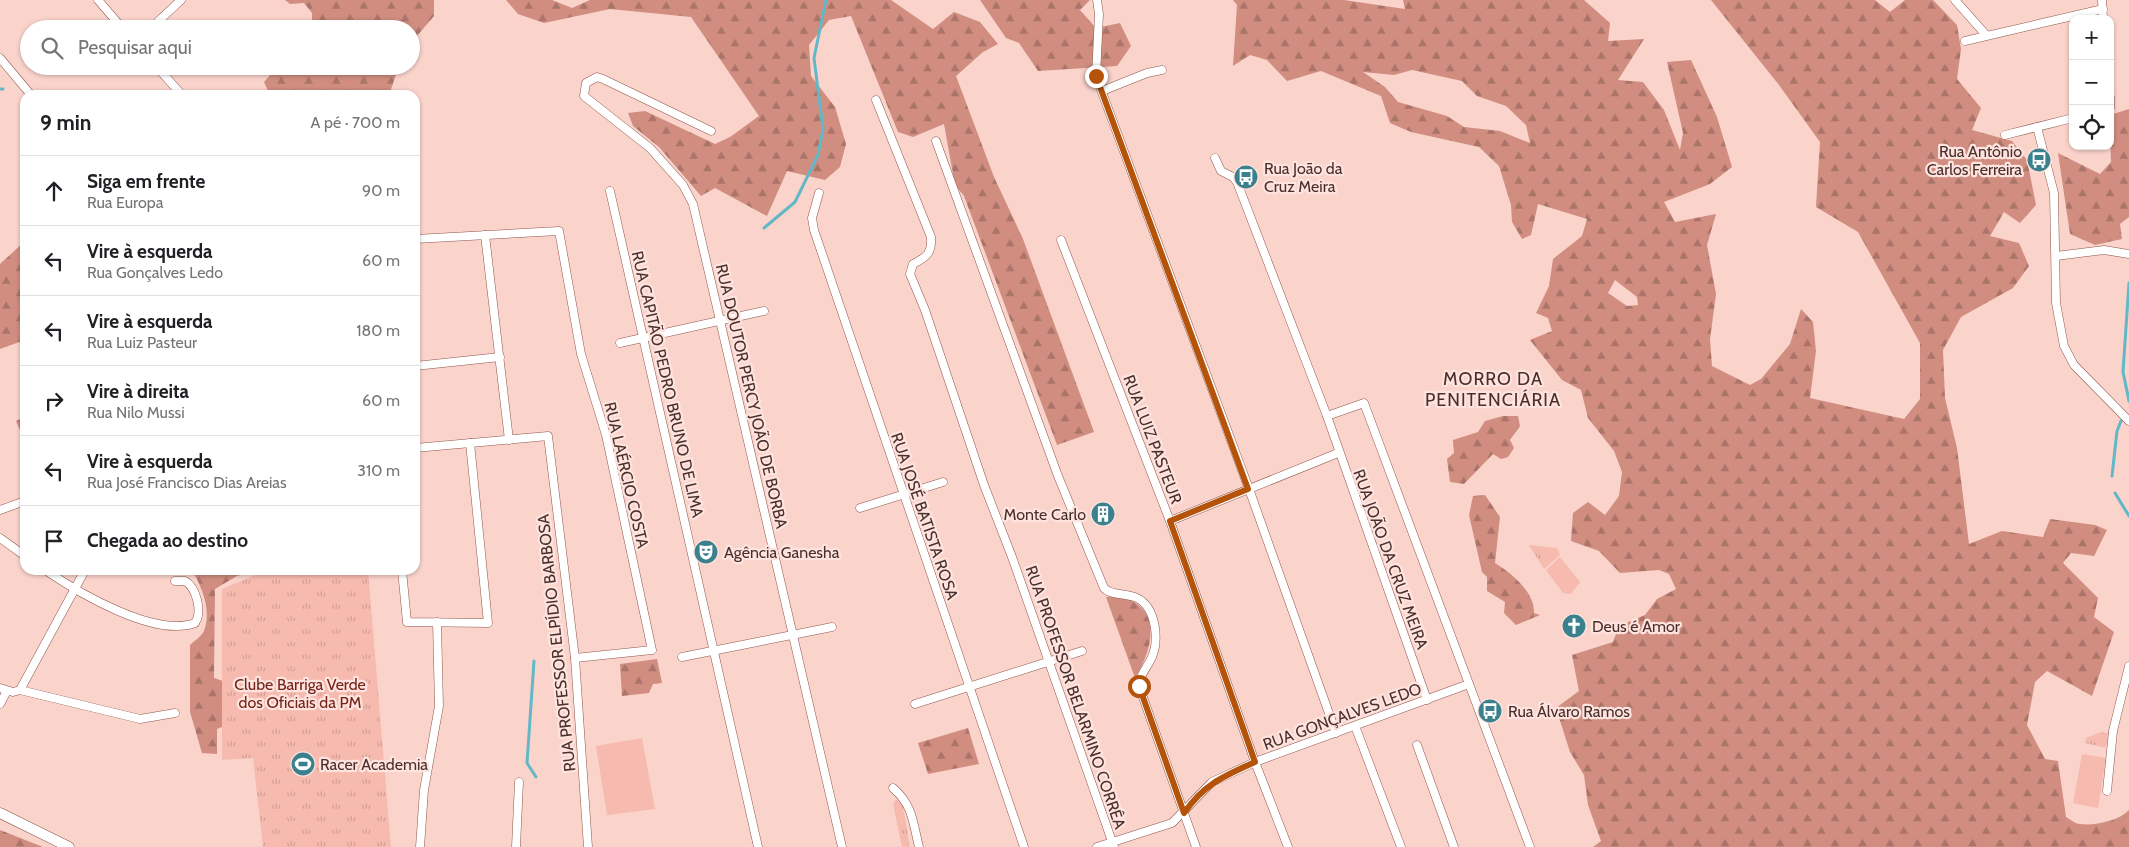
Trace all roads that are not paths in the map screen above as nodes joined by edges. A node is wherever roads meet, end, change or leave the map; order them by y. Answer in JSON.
{"nodes":[{"id":1,"x":98,"y":0,"type":"edge"},
{"id":2,"x":181,"y":0,"type":"edge"},
{"id":3,"x":1097,"y":0,"type":"edge"},
{"id":4,"x":1955,"y":0,"type":"edge"},
{"id":5,"x":2102,"y":0,"type":"edge"},
{"id":6,"x":2103,"y":9,"type":"junction"},
{"id":7,"x":2104,"y":15,"type":"edge"},
{"id":8,"x":115,"y":20,"type":"edge"},
{"id":9,"x":160,"y":20,"type":"edge"},
{"id":10,"x":1986,"y":35,"type":"junction"},
{"id":11,"x":1965,"y":41,"type":"dead end"},
{"id":12,"x":0,"y":58,"type":"edge"},
{"id":13,"x":1162,"y":70,"type":"dead end"},
{"id":14,"x":164,"y":75,"type":"edge"},
{"id":15,"x":27,"y":90,"type":"edge"},
{"id":16,"x":178,"y":90,"type":"edge"},
{"id":17,"x":1102,"y":90,"type":"junction"},
{"id":18,"x":876,"y":100,"type":"dead end"},
{"id":19,"x":2069,"y":119,"type":"edge"},
{"id":20,"x":2037,"y":127,"type":"junction"},
{"id":21,"x":711,"y":131,"type":"dead end"},
{"id":22,"x":2005,"y":135,"type":"dead end"},
{"id":23,"x":936,"y":141,"type":"dead end"},
{"id":24,"x":1216,"y":158,"type":"dead end"},
{"id":25,"x":610,"y":191,"type":"dead end"},
{"id":26,"x":820,"y":193,"type":"dead end"},
{"id":27,"x":485,"y":235,"type":"junction"},
{"id":28,"x":420,"y":239,"type":"edge"},
{"id":29,"x":1061,"y":240,"type":"dead end"},
{"id":30,"x":2129,"y":254,"type":"edge"},
{"id":31,"x":2056,"y":256,"type":"junction"},
{"id":32,"x":764,"y":311,"type":"dead end"},
{"id":33,"x":720,"y":321,"type":"junction"},
{"id":34,"x":643,"y":338,"type":"junction"},
{"id":35,"x":620,"y":343,"type":"dead end"},
{"id":36,"x":500,"y":357,"type":"junction"},
{"id":37,"x":420,"y":365,"type":"edge"},
{"id":38,"x":1327,"y":416,"type":"junction"},
{"id":39,"x":2129,"y":421,"type":"edge"},
{"id":40,"x":509,"y":440,"type":"junction"},
{"id":41,"x":470,"y":443,"type":"junction"},
{"id":42,"x":420,"y":448,"type":"edge"},
{"id":43,"x":1338,"y":453,"type":"junction"},
{"id":44,"x":943,"y":482,"type":"dead end"},
{"id":45,"x":1248,"y":489,"type":"junction"},
{"id":46,"x":904,"y":494,"type":"junction"},
{"id":47,"x":20,"y":503,"type":"edge"},
{"id":48,"x":860,"y":508,"type":"dead end"},
{"id":49,"x":0,"y":510,"type":"edge"},
{"id":50,"x":1170,"y":521,"type":"junction"},
{"id":51,"x":0,"y":538,"type":"edge"},
{"id":52,"x":20,"y":552,"type":"edge"},
{"id":53,"x":52,"y":575,"type":"edge"},
{"id":54,"x":82,"y":575,"type":"edge"},
{"id":55,"x":402,"y":575,"type":"edge"},
{"id":56,"x":175,"y":581,"type":"dead end"},
{"id":57,"x":74,"y":590,"type":"junction"},
{"id":58,"x":437,"y":622,"type":"junction"},
{"id":59,"x":832,"y":628,"type":"dead end"},
{"id":60,"x":793,"y":635,"type":"junction"},
{"id":61,"x":714,"y":651,"type":"junction"},
{"id":62,"x":1082,"y":651,"type":"dead end"},
{"id":63,"x":682,"y":657,"type":"dead end"},
{"id":64,"x":575,"y":658,"type":"junction"},
{"id":65,"x":1049,"y":662,"type":"junction"},
{"id":66,"x":2129,"y":666,"type":"edge"},
{"id":67,"x":1469,"y":684,"type":"junction"},
{"id":68,"x":968,"y":687,"type":"junction"},
{"id":69,"x":4,"y":689,"type":"edge"},
{"id":70,"x":20,"y":690,"type":"junction"},
{"id":71,"x":1427,"y":700,"type":"junction"},
{"id":72,"x":0,"y":704,"type":"edge"},
{"id":73,"x":915,"y":704,"type":"dead end"},
{"id":74,"x":175,"y":713,"type":"dead end"},
{"id":75,"x":1355,"y":726,"type":"junction"},
{"id":76,"x":1336,"y":733,"type":"junction"},
{"id":77,"x":1418,"y":745,"type":"dead end"},
{"id":78,"x":1255,"y":762,"type":"junction"},
{"id":79,"x":519,"y":782,"type":"dead end"},
{"id":80,"x":893,"y":788,"type":"dead end"},
{"id":81,"x":2107,"y":791,"type":"dead end"},
{"id":82,"x":0,"y":813,"type":"edge"},
{"id":83,"x":1184,"y":813,"type":"junction"},
{"id":84,"x":1113,"y":845,"type":"edge"},
{"id":85,"x":69,"y":847,"type":"edge"},
{"id":86,"x":420,"y":847,"type":"edge"},
{"id":87,"x":516,"y":847,"type":"edge"},
{"id":88,"x":588,"y":847,"type":"edge"},
{"id":89,"x":758,"y":847,"type":"edge"},
{"id":90,"x":842,"y":847,"type":"edge"},
{"id":91,"x":919,"y":847,"type":"edge"},
{"id":92,"x":1024,"y":847,"type":"edge"},
{"id":93,"x":1097,"y":847,"type":"edge"},
{"id":94,"x":1196,"y":847,"type":"edge"},
{"id":95,"x":1288,"y":847,"type":"edge"},
{"id":96,"x":1401,"y":847,"type":"edge"},
{"id":97,"x":1454,"y":847,"type":"edge"},
{"id":98,"x":1530,"y":847,"type":"edge"}],
"edges":[{"from":1,"to":8,"type":"street"},
{"from":2,"to":9,"type":"street"},
{"from":3,"to":17,"type":"street"},
{"from":4,"to":10,"type":"street"},
{"from":5,"to":6,"type":"street"},
{"from":6,"to":7,"type":"street"},
{"from":6,"to":10,"type":"street"},
{"from":10,"to":11,"type":"street"},
{"from":12,"to":15,"type":"street"},
{"from":13,"to":17,"type":"street"},
{"from":14,"to":16,"type":"street"},
{"from":17,"to":45,"type":"street"},
{"from":18,"to":65,"type":"street","name":"RUA PROFESSOR BELARMINO CORRÊA"},
{"from":19,"to":20,"type":"street"},
{"from":20,"to":22,"type":"street"},
{"from":20,"to":31,"type":"street"},
{"from":21,"to":33,"type":"street","name":"RUA DOUTOR PERCY JOÃO DE BORBA"},
{"from":23,"to":83,"type":"street"},
{"from":24,"to":38,"type":"street","name":"RUA JOÃO DA CRUZ MEIRA"},
{"from":25,"to":34,"type":"street","name":"RUA CAPITÃO PEDRO BRUNO DE LIMA"},
{"from":26,"to":46,"type":"street","name":"RUA JOSÉ BATISTA ROSA"},
{"from":27,"to":28,"type":"street"},
{"from":27,"to":36,"type":"street"},
{"from":27,"to":64,"type":"street","name":"RUA LAÉRCIO COSTA"},
{"from":29,"to":50,"type":"street","name":"RUA LUIZ PASTEUR"},
{"from":30,"to":31,"type":"street"},
{"from":31,"to":39,"type":"street"},
{"from":32,"to":33,"type":"street"},
{"from":33,"to":34,"type":"street"},
{"from":33,"to":60,"type":"street","name":"RUA DOUTOR PERCY JOÃO DE BORBA"},
{"from":34,"to":35,"type":"street"},
{"from":34,"to":61,"type":"street","name":"RUA CAPITÃO PEDRO BRUNO DE LIMA"},
{"from":36,"to":37,"type":"street"},
{"from":36,"to":40,"type":"street"},
{"from":38,"to":43,"type":"street","name":"RUA JOÃO DA CRUZ MEIRA"},
{"from":38,"to":67,"type":"street"},
{"from":40,"to":41,"type":"street"},
{"from":40,"to":64,"type":"street","name":"RUA PROFESSOR ELPÍDIO BARBOSA"},
{"from":41,"to":42,"type":"street"},
{"from":41,"to":58,"type":"street"},
{"from":43,"to":45,"type":"street"},
{"from":43,"to":71,"type":"street","name":"RUA JOÃO DA CRUZ MEIRA"},
{"from":44,"to":46,"type":"street"},
{"from":45,"to":50,"type":"street"},
{"from":45,"to":76,"type":"street"},
{"from":46,"to":48,"type":"street"},
{"from":46,"to":68,"type":"street","name":"RUA JOSÉ BATISTA ROSA"},
{"from":47,"to":49,"type":"street"},
{"from":50,"to":78,"type":"street","name":"RUA LUIZ PASTEUR"},
{"from":51,"to":52,"type":"street"},
{"from":53,"to":57,"type":"street"},
{"from":54,"to":57,"type":"street"},
{"from":55,"to":58,"type":"street"},
{"from":56,"to":57,"type":"street"},
{"from":57,"to":70,"type":"street"},
{"from":58,"to":86,"type":"street"},
{"from":59,"to":60,"type":"street"},
{"from":60,"to":61,"type":"street"},
{"from":60,"to":90,"type":"street","name":"RUA DOUTOR PERCY JOÃO DE BORBA"},
{"from":61,"to":63,"type":"street"},
{"from":61,"to":89,"type":"street","name":"RUA CAPITÃO PEDRO BRUNO DE LIMA"},
{"from":62,"to":65,"type":"street"},
{"from":64,"to":88,"type":"street","name":"RUA PROFESSOR ELPÍDIO BARBOSA"},
{"from":65,"to":68,"type":"street"},
{"from":65,"to":84,"type":"street","name":"RUA PROFESSOR BELARMINO CORRÊA"},
{"from":66,"to":81,"type":"street"},
{"from":67,"to":71,"type":"street","name":"RUA GONÇALVES LEDO"},
{"from":67,"to":98,"type":"street"},
{"from":68,"to":73,"type":"street"},
{"from":68,"to":92,"type":"street","name":"RUA JOSÉ BATISTA ROSA"},
{"from":69,"to":70,"type":"street"},
{"from":69,"to":72,"type":"street"},
{"from":70,"to":74,"type":"street"},
{"from":71,"to":75,"type":"street","name":"RUA GONÇALVES LEDO"},
{"from":75,"to":76,"type":"street","name":"RUA GONÇALVES LEDO"},
{"from":75,"to":96,"type":"street"},
{"from":76,"to":78,"type":"street","name":"RUA GONÇALVES LEDO"},
{"from":77,"to":97,"type":"street"},
{"from":78,"to":83,"type":"street","name":"RUA GONÇALVES LEDO"},
{"from":78,"to":95,"type":"street","name":"RUA LUIZ PASTEUR"},
{"from":79,"to":87,"type":"street"},
{"from":80,"to":91,"type":"street"},
{"from":82,"to":85,"type":"main road"},
{"from":83,"to":84,"type":"street","name":"RUA GONÇALVES LEDO"},
{"from":83,"to":94,"type":"street"},
{"from":84,"to":93,"type":"street","name":"RUA GONÇALVES LEDO"}]}
